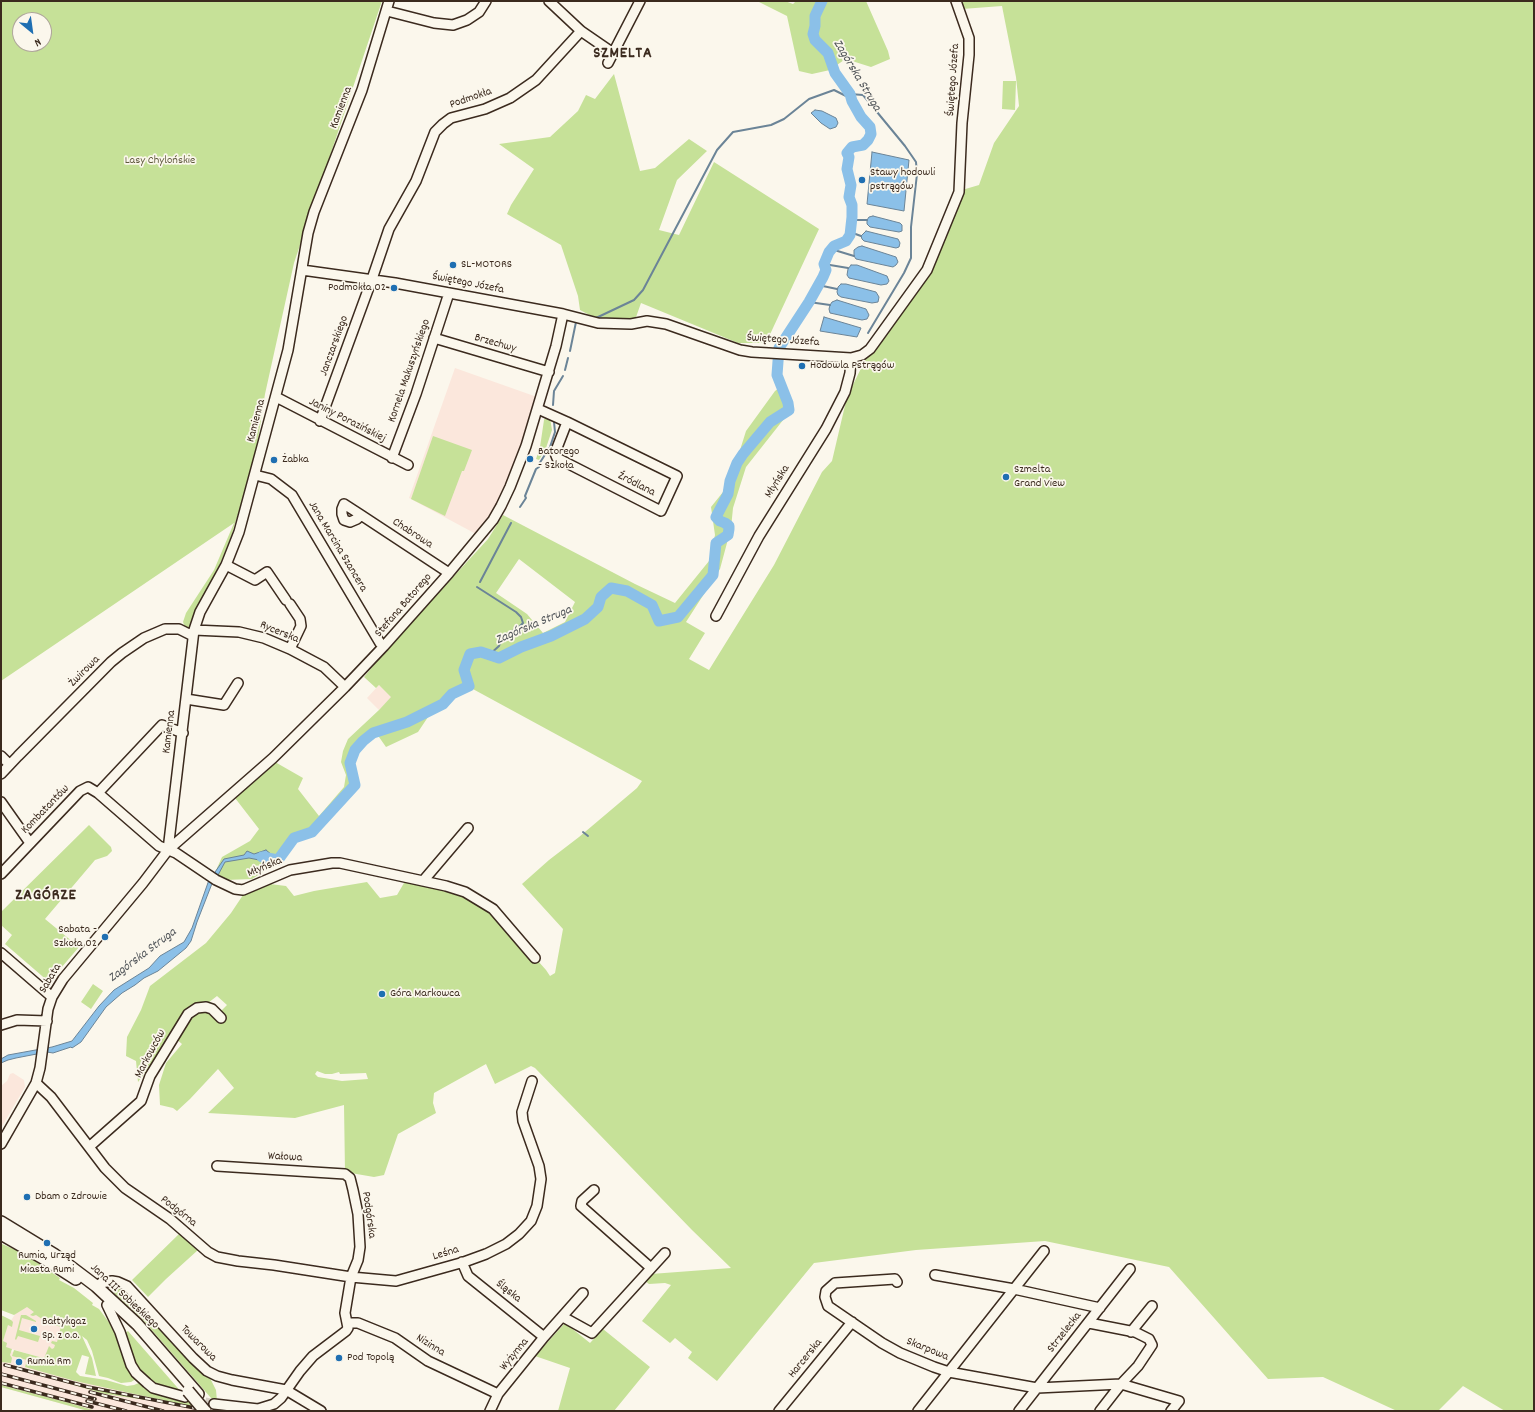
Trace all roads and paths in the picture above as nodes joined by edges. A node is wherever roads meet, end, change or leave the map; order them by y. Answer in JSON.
{"nodes":[{"id":1,"x":389,"y":1,"type":"edge"},
{"id":2,"x":486,"y":1,"type":"edge"},
{"id":3,"x":549,"y":1,"type":"edge"},
{"id":4,"x":640,"y":1,"type":"edge"},
{"id":5,"x":956,"y":1,"type":"edge"},
{"id":6,"x":387,"y":11,"type":"junction"},
{"id":7,"x":581,"y":31,"type":"junction"},
{"id":8,"x":613,"y":53,"type":"junction"},
{"id":9,"x":608,"y":63,"type":"dead end"},
{"id":10,"x":302,"y":270,"type":"junction"},
{"id":11,"x":372,"y":279,"type":"junction"},
{"id":12,"x":449,"y":293,"type":"junction"},
{"id":13,"x":563,"y":314,"type":"junction"},
{"id":14,"x":434,"y":338,"type":"junction"},
{"id":15,"x":851,"y":358,"type":"junction"},
{"id":16,"x":549,"y":372,"type":"junction"},
{"id":17,"x":276,"y":397,"type":"junction"},
{"id":18,"x":538,"y":408,"type":"junction"},
{"id":19,"x":320,"y":421,"type":"junction"},
{"id":20,"x":567,"y":422,"type":"junction"},
{"id":21,"x":392,"y":458,"type":"junction"},
{"id":22,"x":408,"y":465,"type":"dead end"},
{"id":23,"x":255,"y":475,"type":"junction"},
{"id":24,"x":361,"y":515,"type":"dead end"},
{"id":25,"x":226,"y":565,"type":"junction"},
{"id":26,"x":449,"y":573,"type":"junction"},
{"id":27,"x":716,"y":616,"type":"dead end"},
{"id":28,"x":193,"y":633,"type":"junction"},
{"id":29,"x":384,"y":646,"type":"junction"},
{"id":30,"x":290,"y":649,"type":"junction"},
{"id":31,"x":238,"y":683,"type":"dead end"},
{"id":32,"x":345,"y":687,"type":"junction"},
{"id":33,"x":186,"y":699,"type":"junction"},
{"id":34,"x":182,"y":733,"type":"junction"},
{"id":35,"x":1,"y":756,"type":"edge"},
{"id":36,"x":9,"y":764,"type":"junction"},
{"id":37,"x":1,"y":774,"type":"edge"},
{"id":38,"x":98,"y":793,"type":"junction"},
{"id":39,"x":1,"y":802,"type":"edge"},
{"id":40,"x":468,"y":828,"type":"dead end"},
{"id":41,"x":30,"y":843,"type":"junction"},
{"id":42,"x":168,"y":850,"type":"junction"},
{"id":43,"x":1,"y":874,"type":"edge"},
{"id":44,"x":423,"y":881,"type":"junction"},
{"id":45,"x":2,"y":956,"type":"edge"},
{"id":46,"x":534,"y":958,"type":"dead end"},
{"id":47,"x":52,"y":997,"type":"junction"},
{"id":48,"x":221,"y":1018,"type":"dead end"},
{"id":49,"x":47,"y":1020,"type":"junction"},
{"id":50,"x":1,"y":1025,"type":"edge"},
{"id":51,"x":532,"y":1081,"type":"dead end"},
{"id":52,"x":36,"y":1083,"type":"junction"},
{"id":53,"x":1,"y":1144,"type":"edge"},
{"id":54,"x":89,"y":1147,"type":"junction"},
{"id":55,"x":217,"y":1166,"type":"dead end"},
{"id":56,"x":350,"y":1178,"type":"joint"},
{"id":57,"x":594,"y":1190,"type":"dead end"},
{"id":58,"x":1,"y":1222,"type":"edge"},
{"id":59,"x":1,"y":1234,"type":"edge"},
{"id":60,"x":1044,"y":1251,"type":"dead end"},
{"id":61,"x":665,"y":1253,"type":"dead end"},
{"id":62,"x":462,"y":1262,"type":"junction"},
{"id":63,"x":1130,"y":1269,"type":"dead end"},
{"id":64,"x":648,"y":1270,"type":"junction"},
{"id":65,"x":935,"y":1275,"type":"dead end"},
{"id":66,"x":351,"y":1277,"type":"junction"},
{"id":67,"x":897,"y":1282,"type":"dead end"},
{"id":68,"x":96,"y":1286,"type":"junction"},
{"id":69,"x":1014,"y":1290,"type":"junction"},
{"id":70,"x":583,"y":1293,"type":"dead end"},
{"id":71,"x":107,"y":1305,"type":"junction"},
{"id":72,"x":1152,"y":1306,"type":"dead end"},
{"id":73,"x":1100,"y":1308,"type":"junction"},
{"id":74,"x":563,"y":1317,"type":"junction"},
{"id":75,"x":852,"y":1322,"type":"junction"},
{"id":76,"x":348,"y":1323,"type":"junction"},
{"id":77,"x":1088,"y":1323,"type":"junction"},
{"id":78,"x":1131,"y":1332,"type":"junction"},
{"id":79,"x":544,"y":1337,"type":"junction"},
{"id":80,"x":949,"y":1372,"type":"junction"},
{"id":81,"x":1121,"y":1384,"type":"junction"},
{"id":82,"x":1037,"y":1388,"type":"junction"},
{"id":83,"x":286,"y":1390,"type":"junction"},
{"id":84,"x":191,"y":1394,"type":"junction"},
{"id":85,"x":498,"y":1394,"type":"junction"},
{"id":86,"x":210,"y":1409,"type":"edge"},
{"id":87,"x":781,"y":1410,"type":"edge"},
{"id":88,"x":321,"y":1411,"type":"edge"},
{"id":89,"x":490,"y":1411,"type":"edge"},
{"id":90,"x":918,"y":1411,"type":"edge"},
{"id":91,"x":1018,"y":1411,"type":"edge"},
{"id":92,"x":1100,"y":1411,"type":"edge"},
{"id":93,"x":1171,"y":1411,"type":"edge"}],
"edges":[{"from":1,"to":6,"type":"street","name":"Kamienna"},
{"from":2,"to":6,"type":"street"},
{"from":3,"to":7,"type":"street"},
{"from":4,"to":8,"type":"street"},
{"from":5,"to":15,"type":"street","name":"Świętego Józefa"},
{"from":6,"to":10,"type":"street","name":"Kamienna"},
{"from":7,"to":8,"type":"street"},
{"from":7,"to":11,"type":"street","name":"Podmokła"},
{"from":8,"to":9,"type":"street"},
{"from":10,"to":11,"type":"street","name":"Świętego Józefa"},
{"from":10,"to":17,"type":"street","name":"Kamienna"},
{"from":11,"to":12,"type":"street","name":"Świętego Józefa"},
{"from":11,"to":19,"type":"street","name":"Janczarskiego"},
{"from":12,"to":13,"type":"street","name":"Świętego Józefa"},
{"from":12,"to":14,"type":"street","name":"Kornela Makuszyńskiego"},
{"from":13,"to":15,"type":"street","name":"Świętego Józefa"},
{"from":13,"to":16,"type":"street","name":"Stefana Batorego"},
{"from":14,"to":16,"type":"street","name":"Brzechwy"},
{"from":14,"to":21,"type":"street","name":"Kornela Makuszyńskiego"},
{"from":15,"to":27,"type":"street","name":"Młyńska"},
{"from":16,"to":18,"type":"street","name":"Stefana Batorego"},
{"from":17,"to":19,"type":"street","name":"Janiny Porazińskiej"},
{"from":17,"to":23,"type":"street","name":"Kamienna"},
{"from":18,"to":20,"type":"street","name":"Źródlana"},
{"from":18,"to":26,"type":"street","name":"Stefana Batorego"},
{"from":19,"to":21,"type":"street","name":"Janiny Porazińskiej"},
{"from":20,"to":20,"type":"street","name":"Źródlana"},
{"from":21,"to":22,"type":"street","name":"Janiny Porazińskiej"},
{"from":23,"to":25,"type":"street","name":"Kamienna"},
{"from":23,"to":29,"type":"street","name":"Jana Marcina Szancera"},
{"from":24,"to":26,"type":"street","name":"Chabrowa"},
{"from":25,"to":28,"type":"street","name":"Kamienna"},
{"from":25,"to":30,"type":"street"},
{"from":26,"to":29,"type":"street","name":"Stefana Batorego"},
{"from":28,"to":30,"type":"street","name":"Rycerska"},
{"from":28,"to":33,"type":"street","name":"Kamienna"},
{"from":28,"to":36,"type":"street","name":"Żwirowa"},
{"from":29,"to":32,"type":"street","name":"Stefana Batorego"},
{"from":30,"to":32,"type":"street","name":"Rycerska"},
{"from":31,"to":33,"type":"street"},
{"from":32,"to":42,"type":"street","name":"Stefana Batorego"},
{"from":33,"to":34,"type":"street","name":"Kamienna"},
{"from":34,"to":38,"type":"street"},
{"from":34,"to":42,"type":"street","name":"Kamienna"},
{"from":35,"to":36,"type":"street"},
{"from":36,"to":37,"type":"street","name":"Żwirowa"},
{"from":38,"to":41,"type":"street","name":"Kombatantów"},
{"from":38,"to":42,"type":"street","name":"Młyńska"},
{"from":39,"to":41,"type":"street"},
{"from":40,"to":44,"type":"street"},
{"from":41,"to":43,"type":"street","name":"Kombatantów"},
{"from":42,"to":44,"type":"street","name":"Młyńska"},
{"from":42,"to":47,"type":"street","name":"Sabata"},
{"from":44,"to":46,"type":"street","name":"Młyńska"},
{"from":45,"to":47,"type":"street"},
{"from":47,"to":49,"type":"street","name":"Sabata"},
{"from":48,"to":54,"type":"street","name":"Markowców"},
{"from":49,"to":50,"type":"street"},
{"from":49,"to":52,"type":"street","name":"Sabata"},
{"from":51,"to":62,"type":"street","name":"Leśna"},
{"from":52,"to":53,"type":"street","name":"Sabata"},
{"from":52,"to":54,"type":"street","name":"Podgórna"},
{"from":54,"to":66,"type":"street","name":"Podgórna"},
{"from":55,"to":56,"type":"street","name":"Wałowa"},
{"from":56,"to":66,"type":"street","name":"Podgórska"},
{"from":57,"to":64,"type":"street"},
{"from":58,"to":68,"type":"main road","name":"Jana III Sobieskiego"},
{"from":59,"to":71,"type":"main road","name":"Jana III Sobieskiego"},
{"from":60,"to":69,"type":"street"},
{"from":61,"to":64,"type":"street"},
{"from":62,"to":66,"type":"street","name":"Leśna"},
{"from":62,"to":79,"type":"street","name":"Śląska"},
{"from":63,"to":73,"type":"street","name":"Strzelecka"},
{"from":64,"to":74,"type":"street"},
{"from":65,"to":69,"type":"street"},
{"from":66,"to":76,"type":"street"},
{"from":67,"to":75,"type":"street","name":"Skarpowa"},
{"from":68,"to":83,"type":"street","name":"Towarowa"},
{"from":68,"to":84,"type":"main road","name":"Jana III Sobieskiego"},
{"from":69,"to":73,"type":"street"},
{"from":69,"to":80,"type":"street"},
{"from":70,"to":74,"type":"street","name":"Wyżynna"},
{"from":71,"to":84,"type":"main road","name":"Jana III Sobieskiego"},
{"from":71,"to":84,"type":"street"},
{"from":72,"to":78,"type":"street"},
{"from":73,"to":77,"type":"street","name":"Strzelecka"},
{"from":74,"to":79,"type":"street","name":"Wyżynna"},
{"from":75,"to":80,"type":"street","name":"Skarpowa"},
{"from":75,"to":87,"type":"street","name":"Harcerska"},
{"from":76,"to":83,"type":"street"},
{"from":76,"to":85,"type":"street","name":"Nizinna"},
{"from":77,"to":78,"type":"street"},
{"from":77,"to":82,"type":"street","name":"Strzelecka"},
{"from":78,"to":81,"type":"street"},
{"from":79,"to":85,"type":"street","name":"Wyżynna"},
{"from":80,"to":82,"type":"street","name":"Skarpowa"},
{"from":80,"to":90,"type":"street"},
{"from":81,"to":82,"type":"street","name":"Skarpowa"},
{"from":81,"to":92,"type":"street"},
{"from":81,"to":93,"type":"street","name":"Skarpowa"},
{"from":82,"to":91,"type":"street","name":"Strzelecka"},
{"from":83,"to":86,"type":"street"},
{"from":83,"to":88,"type":"street","name":"Towarowa"},
{"from":84,"to":86,"type":"main road","name":"Jana III Sobieskiego","bridge":true},
{"from":85,"to":89,"type":"street","name":"Wyżynna"}]}
